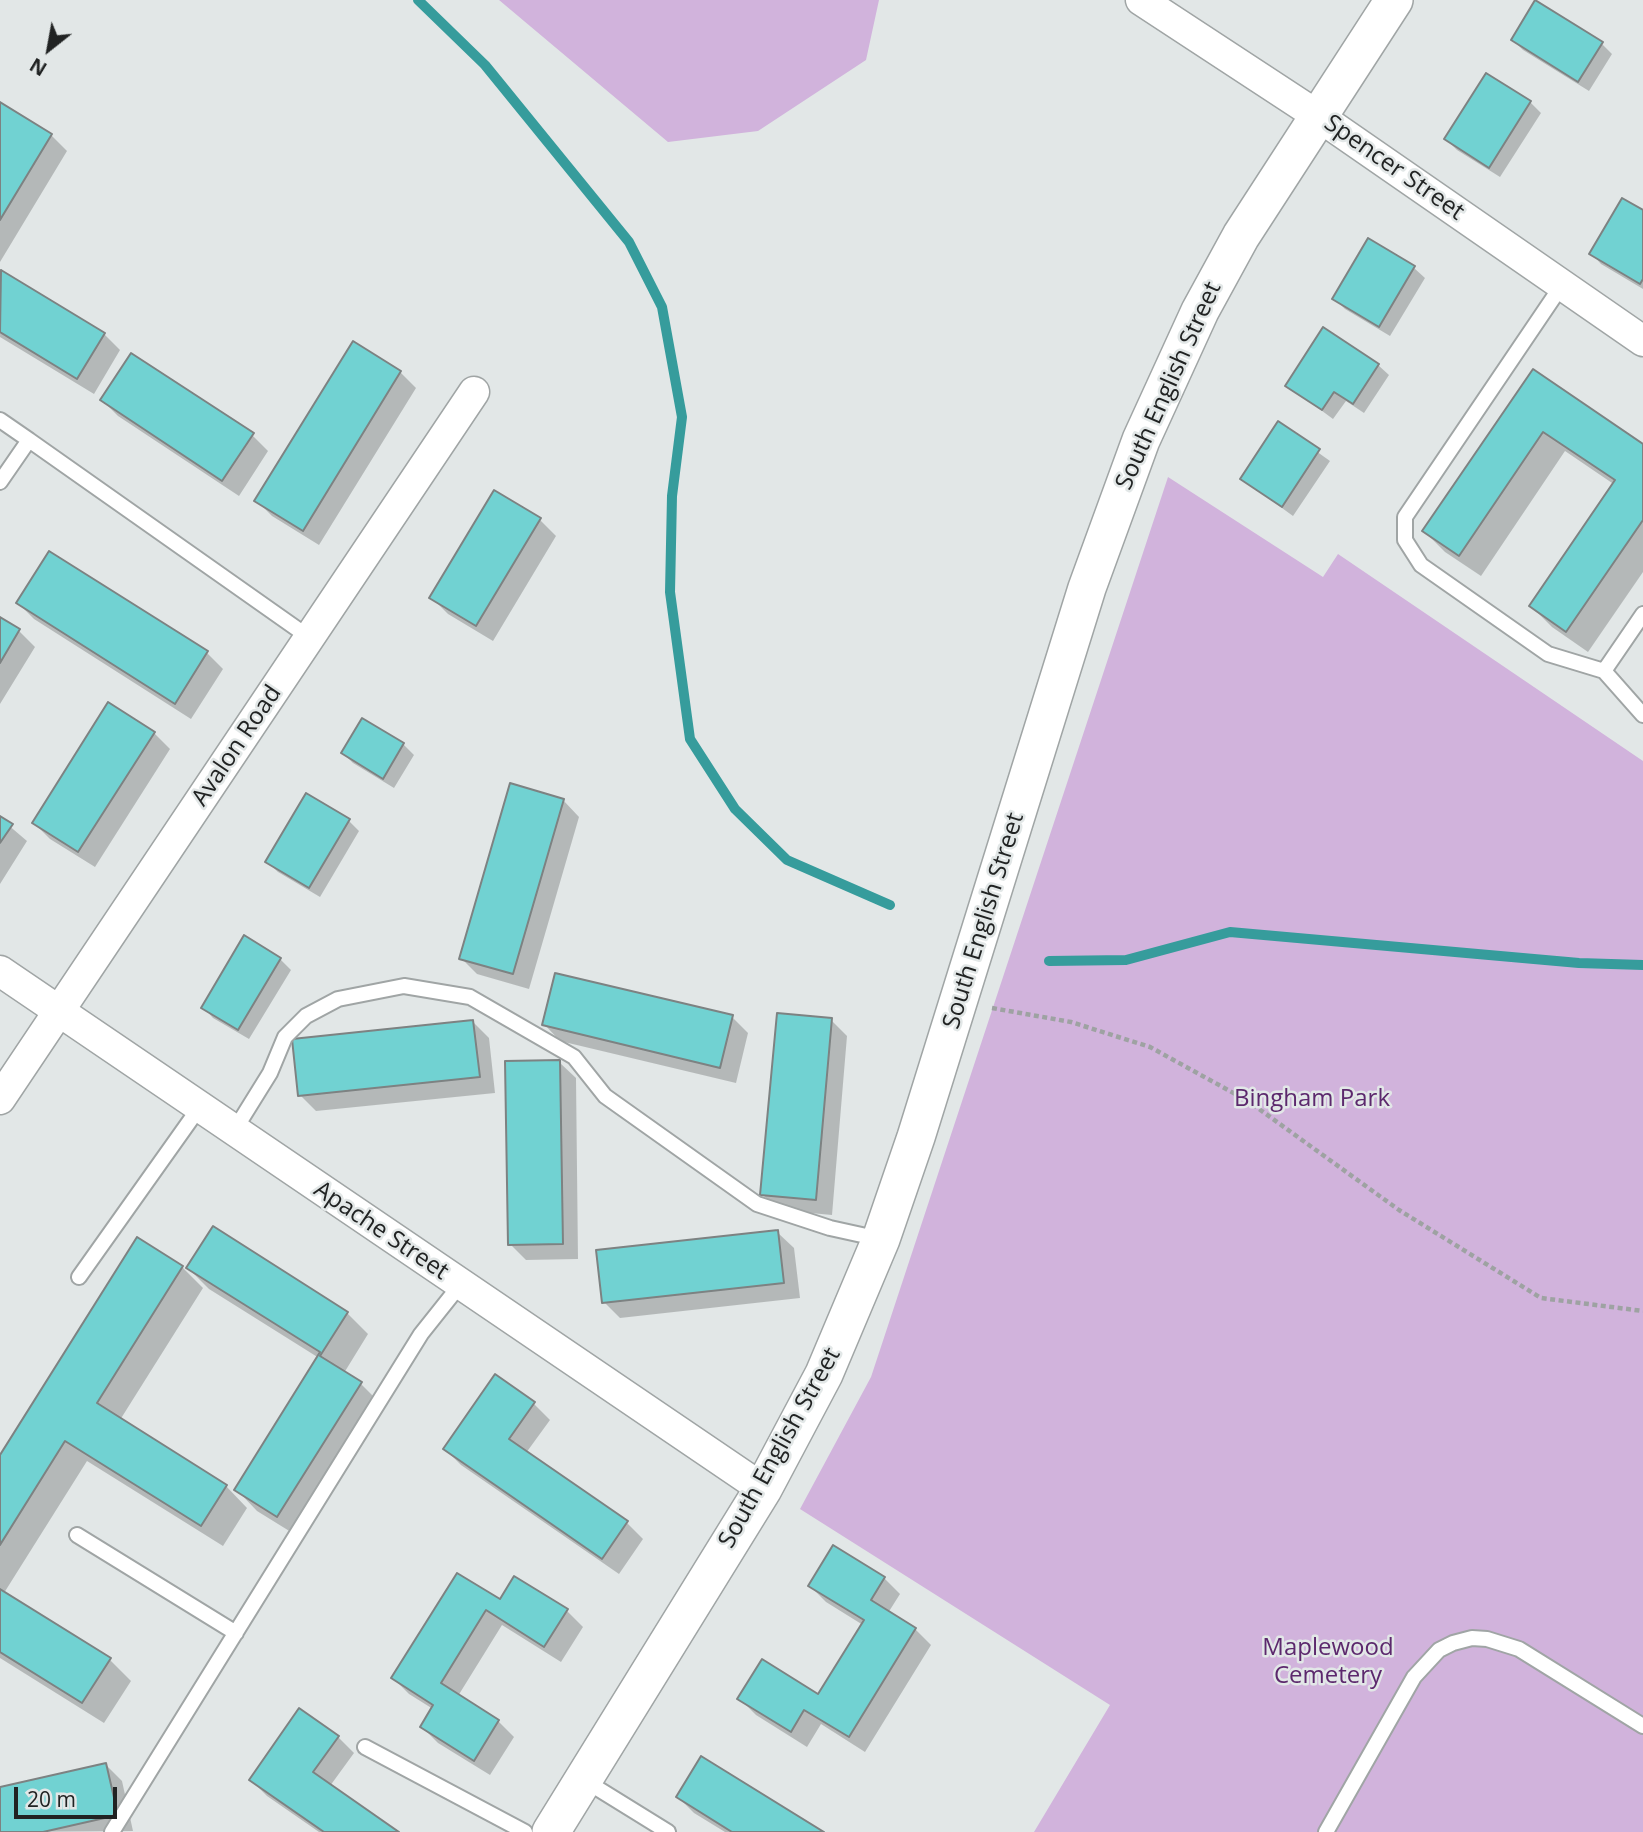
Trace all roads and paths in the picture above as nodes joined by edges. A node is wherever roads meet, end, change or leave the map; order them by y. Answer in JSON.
{"nodes":[{"id":1,"x":1141,"y":0,"type":"edge"},
{"id":2,"x":1394,"y":0,"type":"edge"},
{"id":3,"x":1318,"y":116,"type":"junction"},
{"id":4,"x":1562,"y":285,"type":"junction"},
{"id":5,"x":1643,"y":341,"type":"edge"},
{"id":6,"x":474,"y":392,"type":"dead end"},
{"id":7,"x":0,"y":420,"type":"edge"},
{"id":8,"x":29,"y":440,"type":"junction"},
{"id":9,"x":0,"y":482,"type":"edge"},
{"id":10,"x":1643,"y":614,"type":"edge"},
{"id":11,"x":310,"y":638,"type":"junction"},
{"id":12,"x":1604,"y":671,"type":"junction"},
{"id":13,"x":1643,"y":715,"type":"edge"},
{"id":14,"x":0,"y":971,"type":"edge"},
{"id":15,"x":958,"y":1003,"type":"junction"},
{"id":16,"x":57,"y":1011,"type":"junction"},
{"id":17,"x":0,"y":1099,"type":"edge"},
{"id":18,"x":199,"y":1108,"type":"junction"},
{"id":19,"x":234,"y":1131,"type":"junction"},
{"id":20,"x":881,"y":1239,"type":"junction"},
{"id":21,"x":79,"y":1278,"type":"dead end"},
{"id":22,"x":460,"y":1285,"type":"junction"},
{"id":23,"x":1643,"y":1311,"type":"edge"},
{"id":24,"x":763,"y":1489,"type":"junction"},
{"id":25,"x":77,"y":1535,"type":"dead end"},
{"id":26,"x":236,"y":1633,"type":"junction"},
{"id":27,"x":1643,"y":1726,"type":"edge"},
{"id":28,"x":365,"y":1747,"type":"dead end"},
{"id":29,"x":583,"y":1779,"type":"junction"},
{"id":30,"x":112,"y":1832,"type":"edge"},
{"id":31,"x":525,"y":1832,"type":"edge"},
{"id":32,"x":551,"y":1832,"type":"edge"},
{"id":33,"x":668,"y":1832,"type":"edge"},
{"id":34,"x":1326,"y":1832,"type":"edge"}],
"edges":[{"from":1,"to":3,"type":"street","name":"Spencer Street"},
{"from":2,"to":3,"type":"street","name":"South English Street"},
{"from":3,"to":4,"type":"street","name":"Spencer Street"},
{"from":3,"to":15,"type":"street","name":"South English Street"},
{"from":4,"to":5,"type":"street","name":"Spencer Street"},
{"from":4,"to":12,"type":"lane"},
{"from":6,"to":11,"type":"street","name":"Avalon Road"},
{"from":7,"to":8,"type":"lane"},
{"from":8,"to":9,"type":"lane"},
{"from":8,"to":11,"type":"lane"},
{"from":10,"to":12,"type":"lane"},
{"from":11,"to":16,"type":"street","name":"Avalon Road"},
{"from":12,"to":13,"type":"lane"},
{"from":14,"to":16,"type":"street","name":"Apache Street"},
{"from":15,"to":20,"type":"street","name":"South English Street"},
{"from":15,"to":23,"type":"path"},
{"from":16,"to":17,"type":"street","name":"Avalon Road"},
{"from":16,"to":18,"type":"street","name":"Apache Street"},
{"from":18,"to":19,"type":"street","name":"Apache Street"},
{"from":18,"to":21,"type":"lane"},
{"from":19,"to":20,"type":"lane"},
{"from":19,"to":22,"type":"street","name":"Apache Street"},
{"from":20,"to":24,"type":"street","name":"South English Street"},
{"from":22,"to":24,"type":"street","name":"Apache Street"},
{"from":22,"to":26,"type":"lane"},
{"from":24,"to":29,"type":"street","name":"South English Street"},
{"from":25,"to":26,"type":"lane"},
{"from":26,"to":30,"type":"lane"},
{"from":27,"to":34,"type":"lane"},
{"from":28,"to":31,"type":"lane"},
{"from":29,"to":32,"type":"street","name":"South English Street"},
{"from":29,"to":33,"type":"lane"}]}
